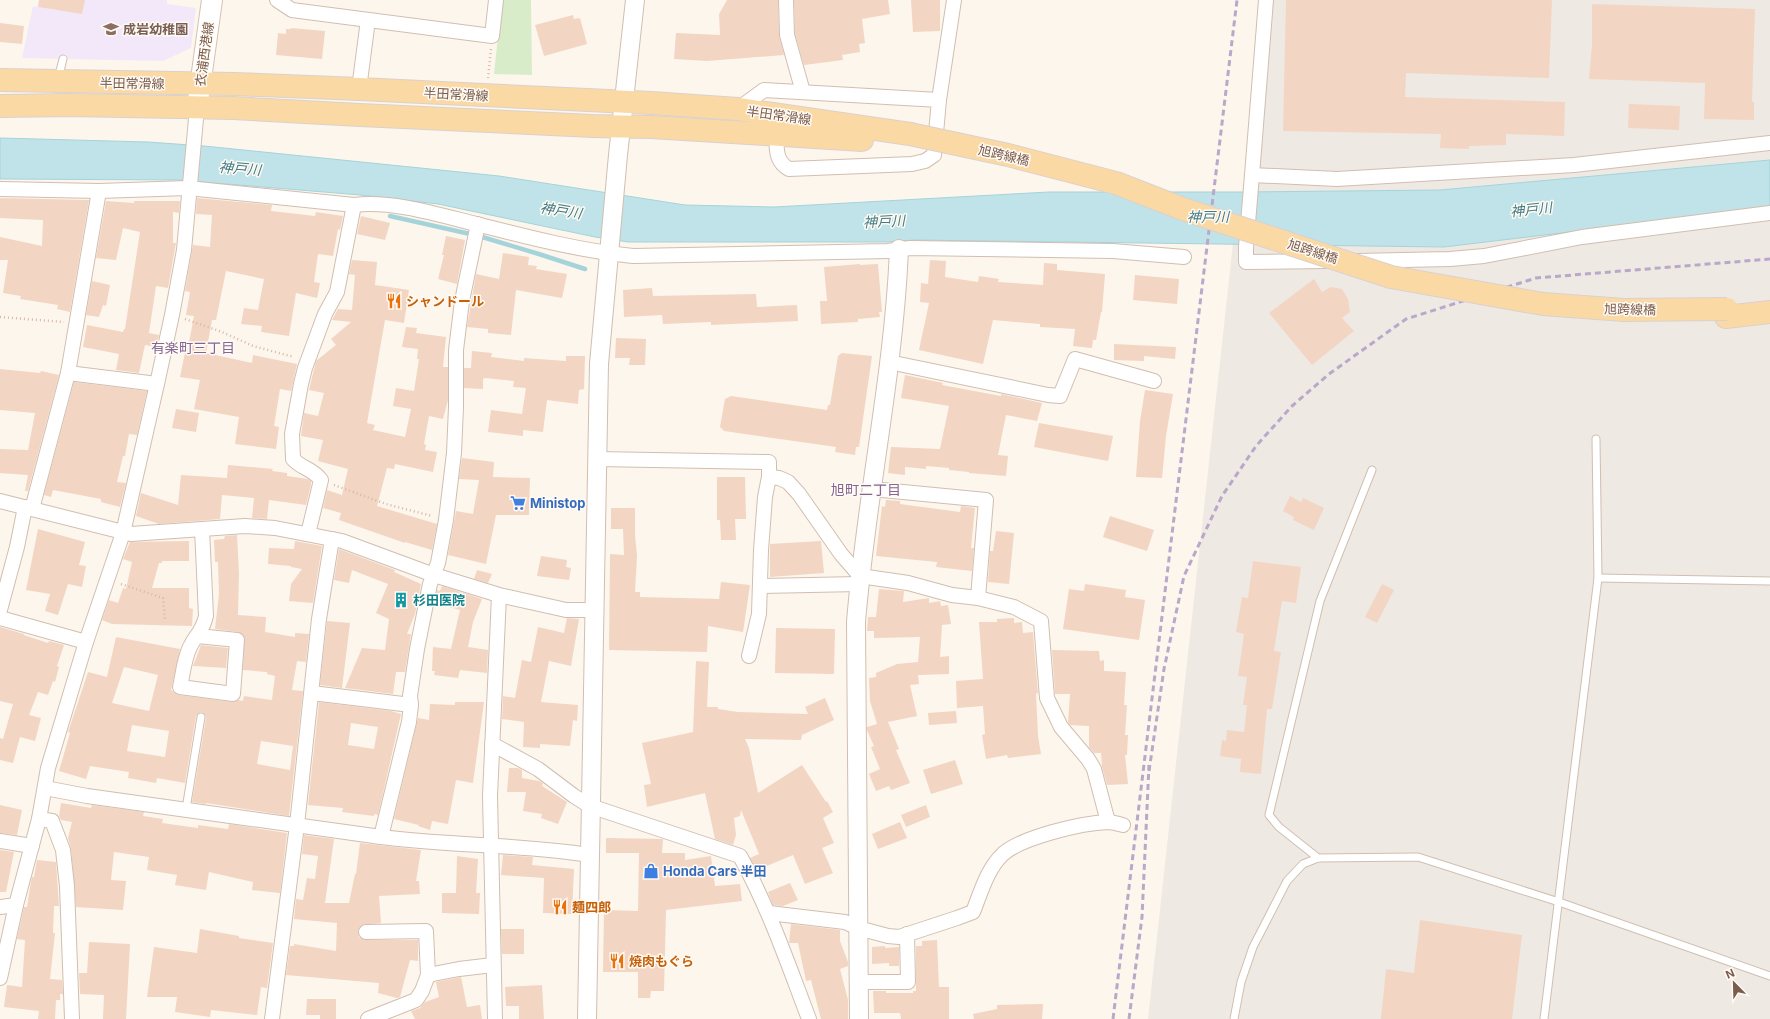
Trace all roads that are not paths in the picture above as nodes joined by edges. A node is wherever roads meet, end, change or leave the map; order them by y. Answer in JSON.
{"nodes":[{"id":1,"x":212,"y":0,"type":"edge"},
{"id":2,"x":277,"y":0,"type":"edge"},
{"id":3,"x":496,"y":0,"type":"edge"},
{"id":4,"x":635,"y":0,"type":"edge"},
{"id":5,"x":786,"y":0,"type":"edge"},
{"id":6,"x":954,"y":0,"type":"edge"},
{"id":7,"x":1266,"y":0,"type":"edge"},
{"id":8,"x":368,"y":20,"type":"junction"},
{"id":9,"x":63,"y":59,"type":"dead end"},
{"id":10,"x":0,"y":80,"type":"edge"},
{"id":11,"x":58,"y":82,"type":"junction"},
{"id":12,"x":200,"y":84,"type":"junction"},
{"id":13,"x":359,"y":89,"type":"junction"},
{"id":14,"x":803,"y":92,"type":"junction"},
{"id":15,"x":939,"y":100,"type":"junction"},
{"id":16,"x":624,"y":102,"type":"junction"},
{"id":17,"x":0,"y":106,"type":"edge"},
{"id":18,"x":738,"y":109,"type":"junction"},
{"id":19,"x":195,"y":118,"type":"junction"},
{"id":20,"x":621,"y":126,"type":"junction"},
{"id":21,"x":776,"y":135,"type":"junction"},
{"id":22,"x":910,"y":139,"type":"junction"},
{"id":23,"x":1770,"y":142,"type":"edge"},
{"id":24,"x":1252,"y":175,"type":"junction"},
{"id":25,"x":188,"y":188,"type":"junction"},
{"id":26,"x":0,"y":189,"type":"edge"},
{"id":27,"x":99,"y":191,"type":"junction"},
{"id":28,"x":354,"y":205,"type":"junction"},
{"id":29,"x":1770,"y":213,"type":"edge"},
{"id":30,"x":476,"y":232,"type":"junction"},
{"id":31,"x":899,"y":250,"type":"junction"},
{"id":32,"x":609,"y":254,"type":"junction"},
{"id":33,"x":1184,"y":257,"type":"dead end"},
{"id":34,"x":1770,"y":304,"type":"edge"},
{"id":35,"x":1770,"y":312,"type":"edge"},
{"id":36,"x":1726,"y":313,"type":"junction"},
{"id":37,"x":889,"y":362,"type":"junction"},
{"id":38,"x":68,"y":372,"type":"junction"},
{"id":39,"x":1154,"y":381,"type":"dead end"},
{"id":40,"x":157,"y":384,"type":"junction"},
{"id":41,"x":1596,"y":439,"type":"dead end"},
{"id":42,"x":597,"y":459,"type":"junction"},
{"id":43,"x":1372,"y":470,"type":"dead end"},
{"id":44,"x":769,"y":477,"type":"junction"},
{"id":45,"x":872,"y":489,"type":"junction"},
{"id":46,"x":0,"y":501,"type":"edge"},
{"id":47,"x":28,"y":508,"type":"junction"},
{"id":48,"x":202,"y":529,"type":"junction"},
{"id":49,"x":123,"y":533,"type":"junction"},
{"id":50,"x":308,"y":534,"type":"junction"},
{"id":51,"x":332,"y":539,"type":"junction"},
{"id":52,"x":434,"y":575,"type":"junction"},
{"id":53,"x":1598,"y":578,"type":"junction"},
{"id":54,"x":860,"y":580,"type":"junction"},
{"id":55,"x":1770,"y":581,"type":"edge"},
{"id":56,"x":760,"y":586,"type":"junction"},
{"id":57,"x":499,"y":595,"type":"junction"},
{"id":58,"x":978,"y":598,"type":"junction"},
{"id":59,"x":0,"y":610,"type":"edge"},
{"id":60,"x":593,"y":610,"type":"junction"},
{"id":61,"x":0,"y":618,"type":"edge"},
{"id":62,"x":198,"y":636,"type":"junction"},
{"id":63,"x":86,"y":642,"type":"junction"},
{"id":64,"x":749,"y":656,"type":"dead end"},
{"id":65,"x":312,"y":693,"type":"junction"},
{"id":66,"x":411,"y":705,"type":"junction"},
{"id":67,"x":201,"y":717,"type":"dead end"},
{"id":68,"x":492,"y":744,"type":"junction"},
{"id":69,"x":45,"y":788,"type":"junction"},
{"id":70,"x":590,"y":806,"type":"junction"},
{"id":71,"x":186,"y":809,"type":"junction"},
{"id":72,"x":39,"y":819,"type":"junction"},
{"id":73,"x":1108,"y":822,"type":"junction"},
{"id":74,"x":297,"y":825,"type":"junction"},
{"id":75,"x":1123,"y":825,"type":"dead end"},
{"id":76,"x":382,"y":837,"type":"junction"},
{"id":77,"x":0,"y":841,"type":"edge"},
{"id":78,"x":32,"y":846,"type":"junction"},
{"id":79,"x":490,"y":846,"type":"junction"},
{"id":80,"x":589,"y":855,"type":"junction"},
{"id":81,"x":1318,"y":858,"type":"junction"},
{"id":82,"x":1559,"y":902,"type":"junction"},
{"id":83,"x":16,"y":905,"type":"junction"},
{"id":84,"x":0,"y":907,"type":"edge"},
{"id":85,"x":769,"y":913,"type":"junction"},
{"id":86,"x":858,"y":928,"type":"junction"},
{"id":87,"x":366,"y":932,"type":"dead end"},
{"id":88,"x":907,"y":934,"type":"junction"},
{"id":89,"x":492,"y":965,"type":"junction"},
{"id":90,"x":428,"y":975,"type":"junction"},
{"id":91,"x":1770,"y":976,"type":"edge"},
{"id":92,"x":0,"y":978,"type":"edge"},
{"id":93,"x":858,"y":982,"type":"junction"},
{"id":94,"x":72,"y":1019,"type":"edge"},
{"id":95,"x":272,"y":1019,"type":"edge"},
{"id":96,"x":368,"y":1019,"type":"edge"},
{"id":97,"x":495,"y":1019,"type":"edge"},
{"id":98,"x":587,"y":1019,"type":"edge"},
{"id":99,"x":809,"y":1019,"type":"edge"},
{"id":100,"x":859,"y":1019,"type":"edge"},
{"id":101,"x":1234,"y":1019,"type":"edge"},
{"id":102,"x":1544,"y":1019,"type":"edge"}],
"edges":[{"from":1,"to":12,"type":"main road","name":"衣浦西港線"},
{"from":2,"to":8,"type":"street"},
{"from":3,"to":8,"type":"street"},
{"from":4,"to":16,"type":"street"},
{"from":5,"to":14,"type":"street"},
{"from":6,"to":15,"type":"street"},
{"from":7,"to":24,"type":"street"},
{"from":8,"to":13,"type":"street"},
{"from":9,"to":11,"type":"lane"},
{"from":10,"to":11,"type":"main road","name":"半田常滑線"},
{"from":11,"to":12,"type":"main road","name":"半田常滑線"},
{"from":12,"to":13,"type":"main road","name":"半田常滑線"},
{"from":12,"to":19,"type":"main road","name":"衣浦西港線"},
{"from":13,"to":16,"type":"main road","name":"半田常滑線"},
{"from":14,"to":15,"type":"street"},
{"from":14,"to":18,"type":"street"},
{"from":15,"to":21,"type":"street"},
{"from":16,"to":18,"type":"main road","name":"半田常滑線"},
{"from":16,"to":20,"type":"street"},
{"from":17,"to":19,"type":"main road","name":"半田常滑線"},
{"from":18,"to":22,"type":"main road","name":"半田常滑線"},
{"from":19,"to":20,"type":"main road","name":"半田常滑線"},
{"from":19,"to":25,"type":"street"},
{"from":20,"to":21,"type":"main road","name":"半田常滑線"},
{"from":20,"to":32,"type":"street"},
{"from":21,"to":22,"type":"main road","name":"半田常滑線"},
{"from":22,"to":36,"type":"main road","name":"旭跨線橋","bridge":true},
{"from":23,"to":24,"type":"street"},
{"from":24,"to":29,"type":"street"},
{"from":25,"to":27,"type":"street"},
{"from":25,"to":28,"type":"street"},
{"from":25,"to":40,"type":"street"},
{"from":26,"to":27,"type":"street"},
{"from":27,"to":38,"type":"street"},
{"from":28,"to":30,"type":"street"},
{"from":28,"to":50,"type":"street"},
{"from":30,"to":32,"type":"street"},
{"from":30,"to":52,"type":"street"},
{"from":31,"to":32,"type":"street"},
{"from":31,"to":33,"type":"street"},
{"from":31,"to":37,"type":"street"},
{"from":32,"to":42,"type":"street"},
{"from":34,"to":36,"type":"main road"},
{"from":35,"to":36,"type":"main road"},
{"from":37,"to":39,"type":"street"},
{"from":37,"to":45,"type":"street"},
{"from":38,"to":40,"type":"street"},
{"from":38,"to":47,"type":"street"},
{"from":40,"to":49,"type":"street"},
{"from":41,"to":53,"type":"lane"},
{"from":42,"to":44,"type":"street"},
{"from":42,"to":60,"type":"street"},
{"from":43,"to":81,"type":"lane"},
{"from":44,"to":54,"type":"street"},
{"from":44,"to":56,"type":"street"},
{"from":45,"to":54,"type":"street"},
{"from":45,"to":58,"type":"street"},
{"from":46,"to":47,"type":"street"},
{"from":47,"to":49,"type":"street"},
{"from":47,"to":59,"type":"street"},
{"from":48,"to":49,"type":"street"},
{"from":48,"to":50,"type":"street"},
{"from":48,"to":62,"type":"street"},
{"from":49,"to":63,"type":"street"},
{"from":50,"to":51,"type":"street"},
{"from":51,"to":52,"type":"street"},
{"from":51,"to":65,"type":"street"},
{"from":52,"to":57,"type":"street"},
{"from":52,"to":66,"type":"street"},
{"from":53,"to":55,"type":"lane"},
{"from":53,"to":82,"type":"lane"},
{"from":54,"to":56,"type":"street"},
{"from":54,"to":58,"type":"street"},
{"from":54,"to":86,"type":"street"},
{"from":56,"to":64,"type":"street"},
{"from":57,"to":60,"type":"street"},
{"from":57,"to":68,"type":"street"},
{"from":58,"to":73,"type":"street"},
{"from":60,"to":70,"type":"street"},
{"from":61,"to":63,"type":"street"},
{"from":62,"to":62,"type":"street"},
{"from":63,"to":69,"type":"street"},
{"from":65,"to":66,"type":"street"},
{"from":65,"to":74,"type":"street"},
{"from":66,"to":76,"type":"street"},
{"from":67,"to":71,"type":"lane"},
{"from":68,"to":70,"type":"street"},
{"from":68,"to":79,"type":"street"},
{"from":69,"to":71,"type":"street"},
{"from":69,"to":72,"type":"street"},
{"from":70,"to":80,"type":"street"},
{"from":70,"to":85,"type":"street"},
{"from":71,"to":74,"type":"street"},
{"from":72,"to":78,"type":"street"},
{"from":72,"to":94,"type":"street"},
{"from":73,"to":75,"type":"street"},
{"from":73,"to":88,"type":"street"},
{"from":74,"to":76,"type":"street"},
{"from":74,"to":95,"type":"street"},
{"from":76,"to":79,"type":"street"},
{"from":77,"to":78,"type":"street"},
{"from":78,"to":83,"type":"street"},
{"from":79,"to":80,"type":"street"},
{"from":79,"to":89,"type":"street"},
{"from":80,"to":98,"type":"street"},
{"from":81,"to":82,"type":"lane"},
{"from":81,"to":101,"type":"lane"},
{"from":82,"to":91,"type":"lane"},
{"from":82,"to":102,"type":"lane"},
{"from":83,"to":84,"type":"street"},
{"from":83,"to":92,"type":"street"},
{"from":85,"to":86,"type":"street"},
{"from":85,"to":99,"type":"street"},
{"from":86,"to":88,"type":"street"},
{"from":86,"to":93,"type":"street"},
{"from":87,"to":90,"type":"street"},
{"from":88,"to":93,"type":"street"},
{"from":89,"to":90,"type":"street"},
{"from":89,"to":97,"type":"street"},
{"from":90,"to":96,"type":"street"},
{"from":93,"to":100,"type":"street"}]}
